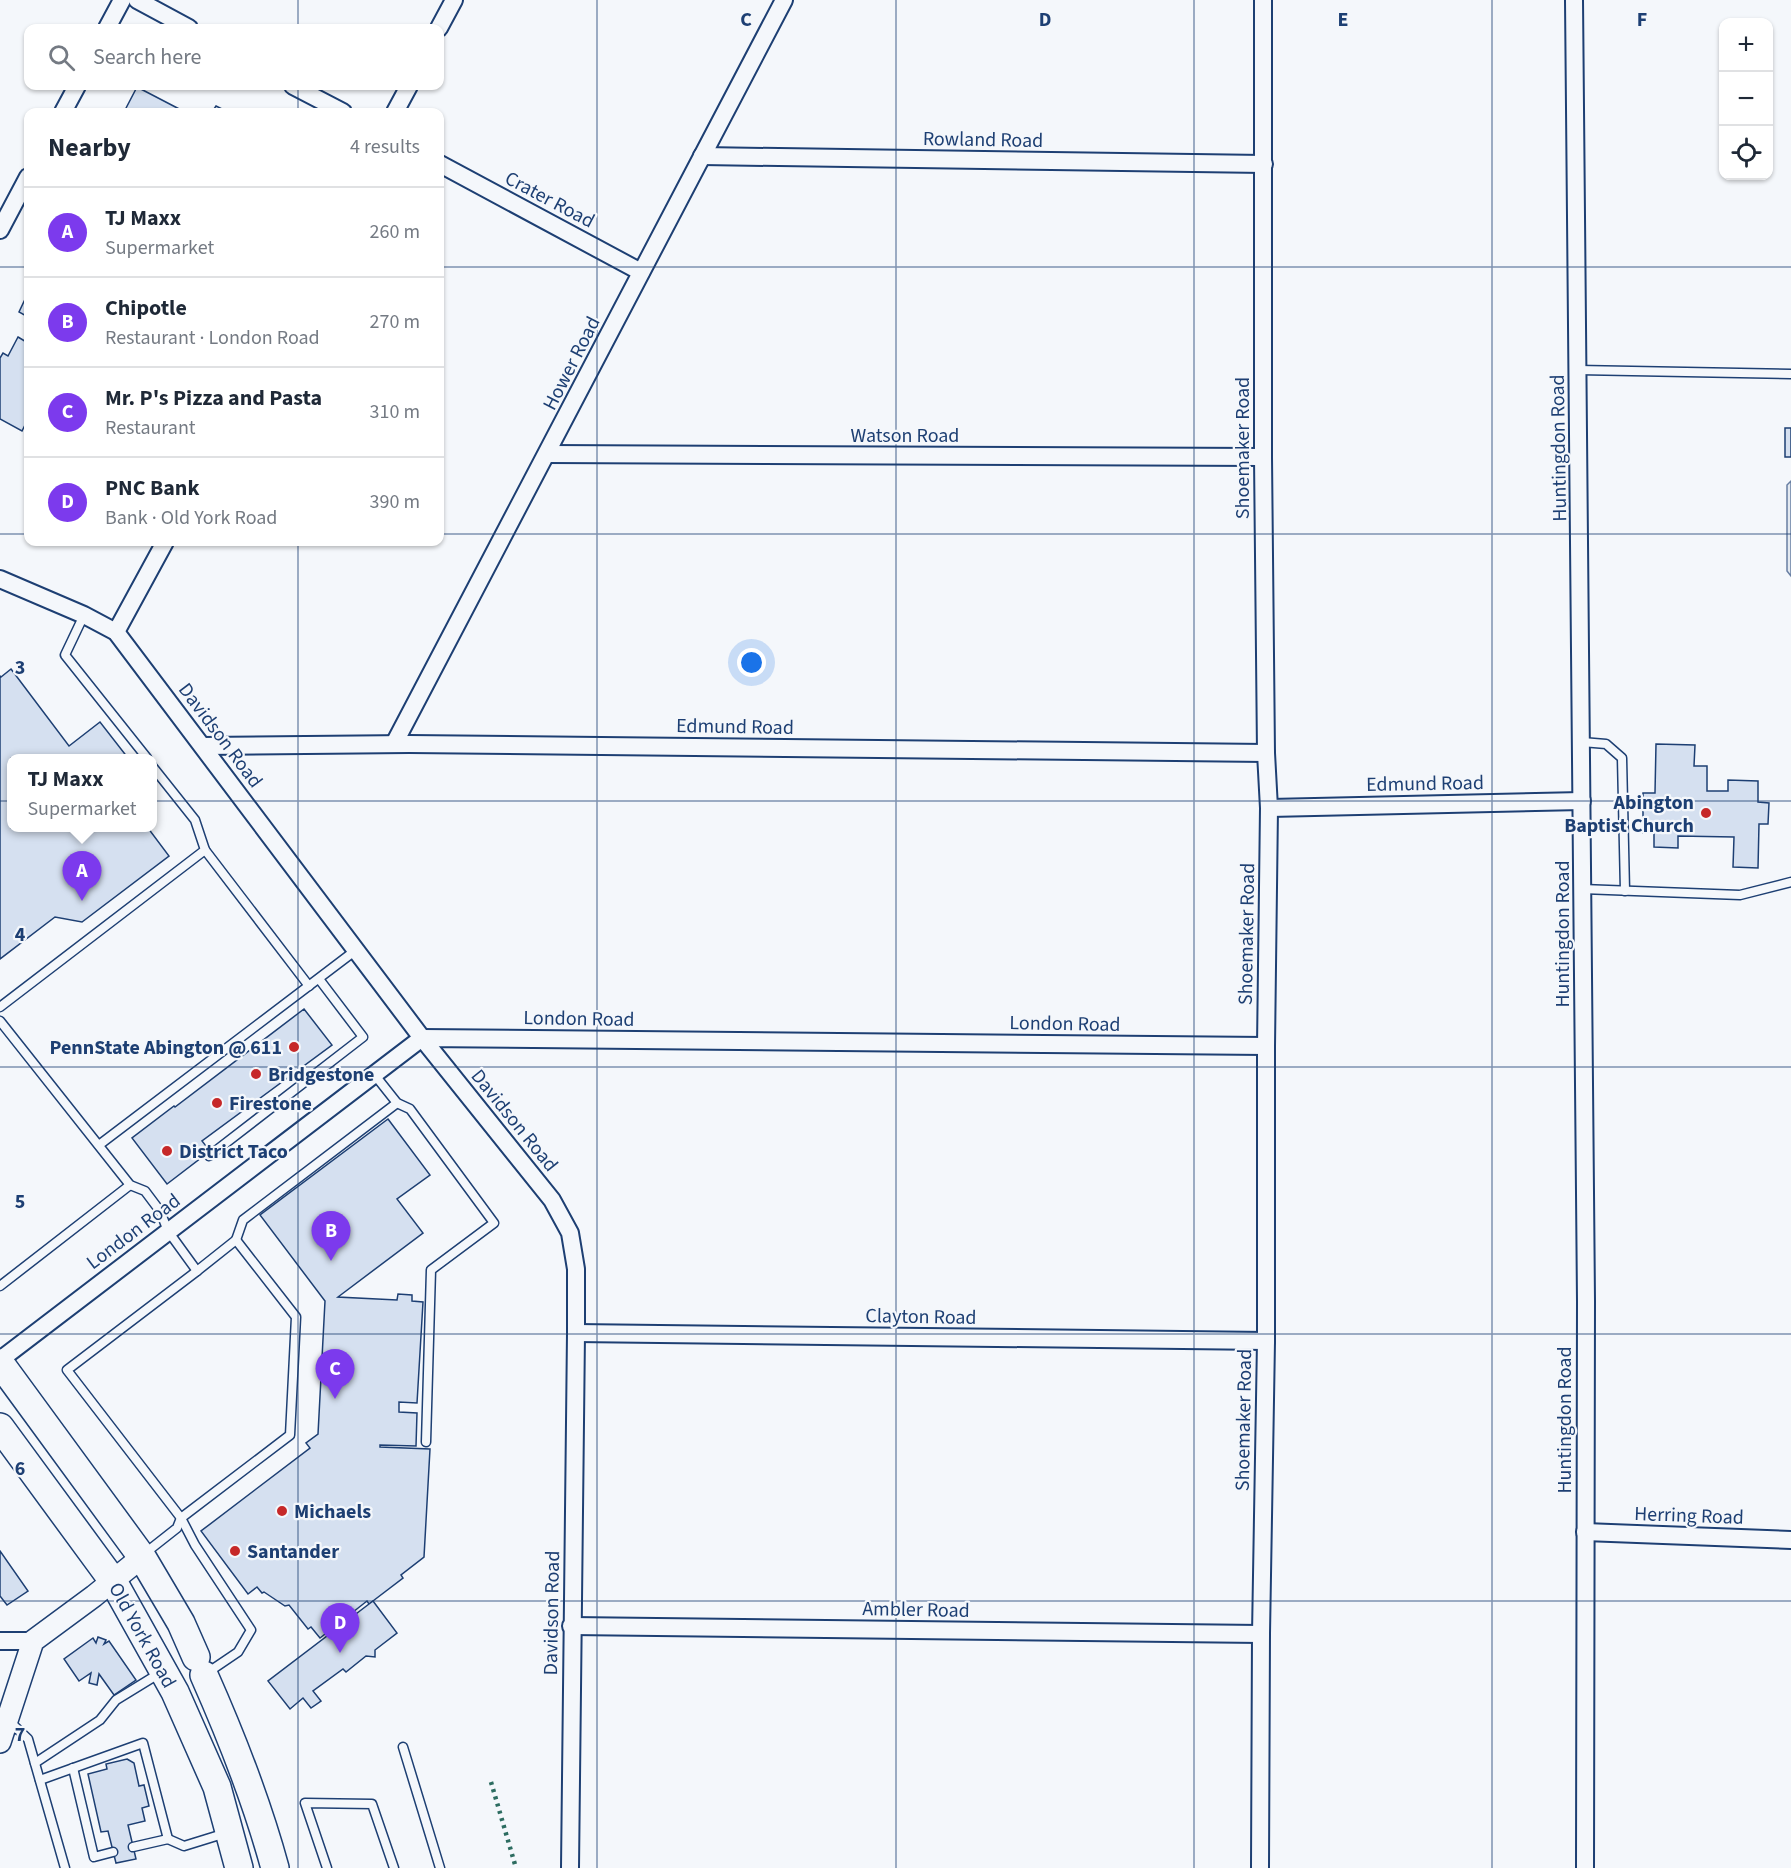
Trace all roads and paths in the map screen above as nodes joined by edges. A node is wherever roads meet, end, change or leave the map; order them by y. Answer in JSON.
{"nodes":[{"id":1,"x":122,"y":0,"type":"edge"},
{"id":2,"x":137,"y":0,"type":"edge"},
{"id":3,"x":454,"y":0,"type":"edge"},
{"id":4,"x":784,"y":0,"type":"edge"},
{"id":5,"x":1263,"y":0,"type":"edge"},
{"id":6,"x":1574,"y":0,"type":"edge"},
{"id":7,"x":109,"y":24,"type":"edge"},
{"id":8,"x":182,"y":24,"type":"edge"},
{"id":9,"x":441,"y":24,"type":"edge"},
{"id":10,"x":75,"y":90,"type":"edge"},
{"id":11,"x":301,"y":90,"type":"edge"},
{"id":12,"x":407,"y":90,"type":"edge"},
{"id":13,"x":65,"y":108,"type":"edge"},
{"id":14,"x":335,"y":108,"type":"edge"},
{"id":15,"x":397,"y":108,"type":"edge"},
{"id":16,"x":702,"y":156,"type":"junction"},
{"id":17,"x":1264,"y":164,"type":"junction"},
{"id":18,"x":444,"y":166,"type":"edge"},
{"id":19,"x":24,"y":185,"type":"edge"},
{"id":20,"x":0,"y":230,"type":"edge"},
{"id":21,"x":641,"y":272,"type":"junction"},
{"id":22,"x":1578,"y":370,"type":"junction"},
{"id":23,"x":1791,"y":374,"type":"edge"},
{"id":24,"x":548,"y":454,"type":"junction"},
{"id":25,"x":1263,"y":458,"type":"junction"},
{"id":26,"x":163,"y":546,"type":"edge"},
{"id":27,"x":0,"y":579,"type":"edge"},
{"id":28,"x":84,"y":615,"type":"junction"},
{"id":29,"x":116,"y":632,"type":"junction"},
{"id":30,"x":1582,"y":742,"type":"junction"},
{"id":31,"x":394,"y":744,"type":"junction"},
{"id":32,"x":203,"y":746,"type":"junction"},
{"id":33,"x":1266,"y":753,"type":"junction"},
{"id":34,"x":143,"y":754,"type":"edge"},
{"id":35,"x":157,"y":771,"type":"edge"},
{"id":36,"x":1582,"y":801,"type":"junction"},
{"id":37,"x":1269,"y":808,"type":"junction"},
{"id":38,"x":205,"y":850,"type":"junction"},
{"id":39,"x":1791,"y":882,"type":"edge"},
{"id":40,"x":1582,"y":889,"type":"junction"},
{"id":41,"x":1625,"y":891,"type":"junction"},
{"id":42,"x":357,"y":950,"type":"junction"},
{"id":43,"x":319,"y":979,"type":"junction"},
{"id":44,"x":309,"y":986,"type":"junction"},
{"id":45,"x":0,"y":1007,"type":"edge"},
{"id":46,"x":0,"y":1021,"type":"edge"},
{"id":47,"x":422,"y":1038,"type":"junction"},
{"id":48,"x":1266,"y":1046,"type":"junction"},
{"id":49,"x":374,"y":1074,"type":"junction"},
{"id":50,"x":397,"y":1103,"type":"junction"},
{"id":51,"x":99,"y":1145,"type":"junction"},
{"id":52,"x":209,"y":1156,"type":"dead end"},
{"id":53,"x":130,"y":1185,"type":"junction"},
{"id":54,"x":168,"y":1230,"type":"junction"},
{"id":55,"x":236,"y":1240,"type":"junction"},
{"id":56,"x":197,"y":1271,"type":"junction"},
{"id":57,"x":0,"y":1286,"type":"edge"},
{"id":58,"x":576,"y":1333,"type":"junction"},
{"id":59,"x":1266,"y":1341,"type":"junction"},
{"id":60,"x":0,"y":1361,"type":"edge"},
{"id":61,"x":0,"y":1427,"type":"edge"},
{"id":62,"x":426,"y":1442,"type":"dead end"},
{"id":63,"x":182,"y":1518,"type":"junction"},
{"id":64,"x":1585,"y":1532,"type":"junction"},
{"id":65,"x":1791,"y":1540,"type":"edge"},
{"id":66,"x":142,"y":1557,"type":"junction"},
{"id":67,"x":113,"y":1581,"type":"junction"},
{"id":68,"x":571,"y":1626,"type":"junction"},
{"id":69,"x":1261,"y":1634,"type":"junction"},
{"id":70,"x":0,"y":1641,"type":"edge"},
{"id":71,"x":33,"y":1641,"type":"junction"},
{"id":72,"x":200,"y":1666,"type":"junction"},
{"id":73,"x":164,"y":1671,"type":"junction"},
{"id":74,"x":7,"y":1719,"type":"junction"},
{"id":75,"x":0,"y":1742,"type":"edge"},
{"id":76,"x":403,"y":1747,"type":"dead end"},
{"id":77,"x":34,"y":1763,"type":"junction"},
{"id":78,"x":73,"y":1768,"type":"junction"},
{"id":79,"x":40,"y":1780,"type":"junction"},
{"id":80,"x":229,"y":1832,"type":"junction"},
{"id":81,"x":168,"y":1839,"type":"junction"},
{"id":82,"x":133,"y":1847,"type":"dead end"},
{"id":83,"x":113,"y":1852,"type":"dead end"},
{"id":84,"x":64,"y":1868,"type":"edge"},
{"id":85,"x":239,"y":1868,"type":"edge"},
{"id":86,"x":275,"y":1868,"type":"edge"},
{"id":87,"x":327,"y":1868,"type":"edge"},
{"id":88,"x":394,"y":1868,"type":"edge"},
{"id":89,"x":440,"y":1868,"type":"edge"},
{"id":90,"x":570,"y":1868,"type":"edge"},
{"id":91,"x":1260,"y":1868,"type":"edge"},
{"id":92,"x":1585,"y":1868,"type":"edge"}],
"edges":[{"from":1,"to":7,"type":"street"},
{"from":2,"to":8,"type":"street"},
{"from":3,"to":9,"type":"street"},
{"from":4,"to":16,"type":"street","name":"Hower Road"},
{"from":5,"to":17,"type":"street","name":"Shoemaker Road"},
{"from":6,"to":22,"type":"street","name":"Huntingdon Road"},
{"from":10,"to":13,"type":"street"},
{"from":11,"to":14,"type":"street"},
{"from":12,"to":15,"type":"street"},
{"from":16,"to":17,"type":"street","name":"Rowland Road"},
{"from":16,"to":21,"type":"street","name":"Hower Road"},
{"from":17,"to":25,"type":"street","name":"Shoemaker Road"},
{"from":18,"to":21,"type":"street","name":"Crater Road"},
{"from":19,"to":20,"type":"street"},
{"from":21,"to":24,"type":"street","name":"Hower Road"},
{"from":22,"to":23,"type":"lane"},
{"from":22,"to":30,"type":"street","name":"Huntingdon Road"},
{"from":24,"to":25,"type":"street","name":"Watson Road"},
{"from":24,"to":31,"type":"street","name":"Hower Road"},
{"from":25,"to":33,"type":"street","name":"Shoemaker Road"},
{"from":26,"to":29,"type":"street"},
{"from":27,"to":28,"type":"street","name":"Davidson Road"},
{"from":28,"to":29,"type":"street","name":"Davidson Road"},
{"from":28,"to":34,"type":"lane"},
{"from":29,"to":32,"type":"street","name":"Davidson Road"},
{"from":30,"to":36,"type":"street","name":"Huntingdon Road"},
{"from":30,"to":41,"type":"lane"},
{"from":31,"to":32,"type":"street","name":"Edmund Road"},
{"from":31,"to":33,"type":"street","name":"Edmund Road"},
{"from":32,"to":42,"type":"street","name":"Davidson Road"},
{"from":33,"to":37,"type":"street","name":"Shoemaker Road"},
{"from":35,"to":38,"type":"lane"},
{"from":36,"to":37,"type":"street","name":"Edmund Road"},
{"from":36,"to":40,"type":"street","name":"Huntingdon Road"},
{"from":37,"to":48,"type":"street","name":"Shoemaker Road"},
{"from":38,"to":44,"type":"lane"},
{"from":38,"to":45,"type":"lane"},
{"from":39,"to":41,"type":"lane"},
{"from":40,"to":41,"type":"lane"},
{"from":40,"to":64,"type":"street","name":"Huntingdon Road"},
{"from":42,"to":43,"type":"lane"},
{"from":42,"to":47,"type":"street","name":"Davidson Road"},
{"from":43,"to":44,"type":"lane"},
{"from":43,"to":52,"type":"lane"},
{"from":44,"to":51,"type":"lane"},
{"from":46,"to":51,"type":"lane"},
{"from":47,"to":48,"type":"street","name":"London Road"},
{"from":47,"to":49,"type":"street","name":"London Road"},
{"from":47,"to":58,"type":"street","name":"Davidson Road"},
{"from":48,"to":59,"type":"street","name":"Shoemaker Road"},
{"from":49,"to":50,"type":"lane"},
{"from":49,"to":54,"type":"street","name":"London Road"},
{"from":50,"to":55,"type":"lane"},
{"from":50,"to":62,"type":"lane"},
{"from":51,"to":53,"type":"lane"},
{"from":53,"to":54,"type":"lane"},
{"from":53,"to":57,"type":"lane"},
{"from":54,"to":56,"type":"lane"},
{"from":54,"to":60,"type":"street","name":"London Road"},
{"from":55,"to":56,"type":"lane"},
{"from":55,"to":63,"type":"lane"},
{"from":56,"to":63,"type":"lane"},
{"from":58,"to":59,"type":"street","name":"Clayton Road"},
{"from":58,"to":68,"type":"street","name":"Davidson Road"},
{"from":59,"to":69,"type":"street","name":"Shoemaker Road"},
{"from":60,"to":66,"type":"highway","name":"Old York Road"},
{"from":61,"to":67,"type":"highway","name":"Old York Road"},
{"from":63,"to":66,"type":"lane"},
{"from":63,"to":72,"type":"lane"},
{"from":64,"to":65,"type":"street","name":"Herring Road"},
{"from":64,"to":92,"type":"street","name":"Huntingdon Road"},
{"from":66,"to":67,"type":"street"},
{"from":66,"to":72,"type":"highway","name":"Old York Road"},
{"from":67,"to":71,"type":"street"},
{"from":67,"to":73,"type":"highway","name":"Old York Road"},
{"from":68,"to":69,"type":"street","name":"Ambler Road"},
{"from":68,"to":90,"type":"street","name":"Davidson Road"},
{"from":69,"to":91,"type":"street","name":"Shoemaker Road"},
{"from":70,"to":71,"type":"street"},
{"from":71,"to":74,"type":"street"},
{"from":72,"to":86,"type":"highway","name":"Old York Road"},
{"from":73,"to":77,"type":"lane"},
{"from":73,"to":80,"type":"highway","name":"Old York Road"},
{"from":74,"to":75,"type":"street"},
{"from":74,"to":77,"type":"lane"},
{"from":76,"to":89,"type":"lane"},
{"from":77,"to":79,"type":"lane"},
{"from":78,"to":79,"type":"lane"},
{"from":78,"to":81,"type":"lane"},
{"from":78,"to":83,"type":"lane"},
{"from":79,"to":84,"type":"lane"},
{"from":80,"to":81,"type":"lane"},
{"from":80,"to":85,"type":"highway","name":"Old York Road"},
{"from":81,"to":82,"type":"lane"},
{"from":87,"to":88,"type":"lane"}]}
